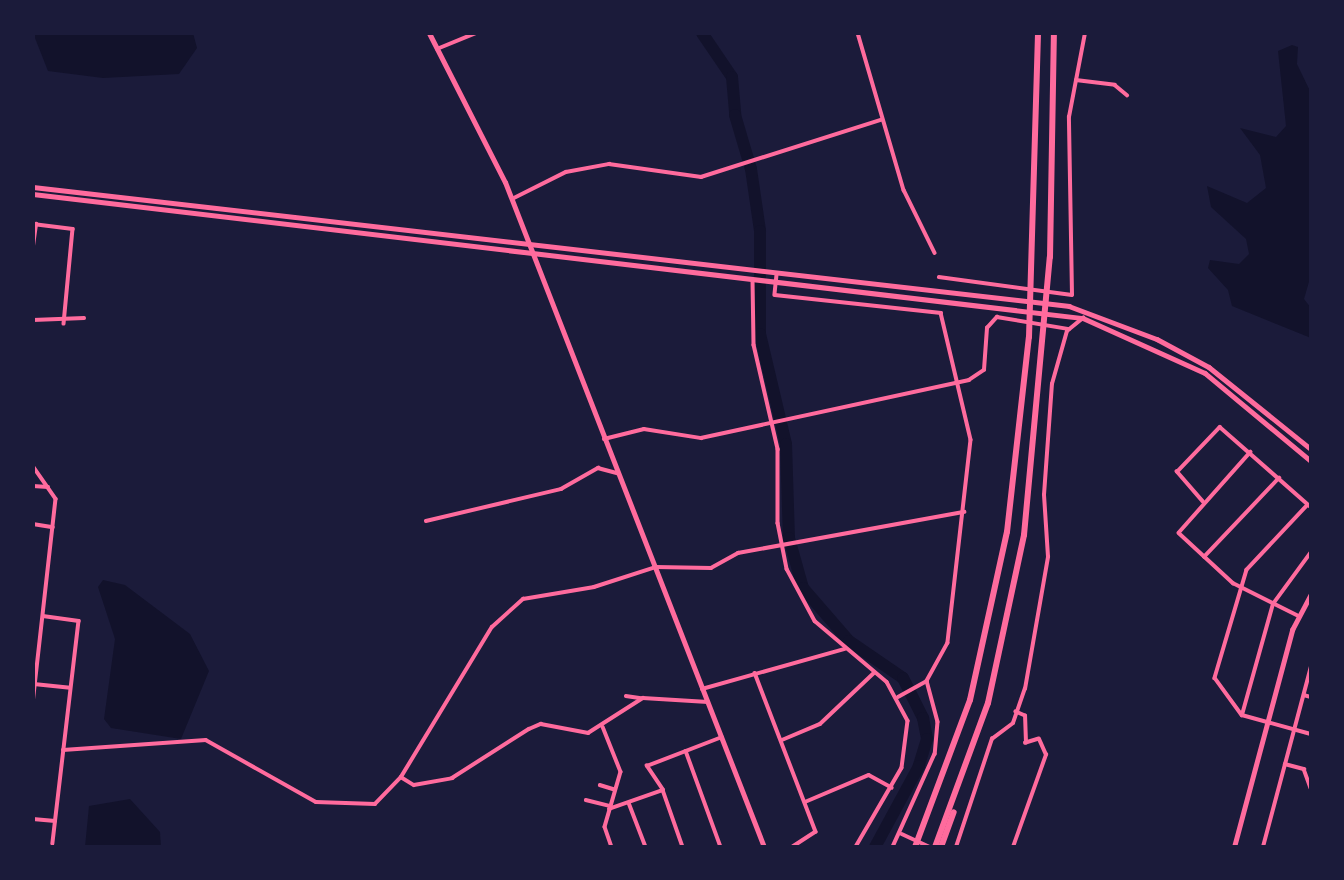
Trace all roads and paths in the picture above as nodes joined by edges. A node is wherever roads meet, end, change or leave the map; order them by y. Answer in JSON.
{"nodes":[{"id":1,"x":429,"y":33,"type":"edge"},
{"id":2,"x":476,"y":33,"type":"edge"},
{"id":3,"x":858,"y":33,"type":"edge"},
{"id":4,"x":1038,"y":33,"type":"edge"},
{"id":5,"x":1054,"y":33,"type":"edge"},
{"id":6,"x":1085,"y":33,"type":"edge"},
{"id":7,"x":437,"y":49,"type":"junction"},
{"id":8,"x":1076,"y":80,"type":"junction"},
{"id":9,"x":1127,"y":95,"type":"dead end"},
{"id":10,"x":881,"y":120,"type":"junction"},
{"id":11,"x":33,"y":187,"type":"edge"},
{"id":12,"x":33,"y":194,"type":"edge"},
{"id":13,"x":512,"y":199,"type":"junction"},
{"id":14,"x":35,"y":224,"type":"edge"},
{"id":15,"x":33,"y":247,"type":"edge"},
{"id":16,"x":529,"y":249,"type":"junction"},
{"id":17,"x":935,"y":253,"type":"dead end"},
{"id":18,"x":777,"y":275,"type":"junction"},
{"id":19,"x":939,"y":277,"type":"dead end"},
{"id":20,"x":753,"y":280,"type":"junction"},
{"id":21,"x":776,"y":283,"type":"junction"},
{"id":22,"x":84,"y":318,"type":"dead end"},
{"id":23,"x":1083,"y":318,"type":"junction"},
{"id":24,"x":33,"y":320,"type":"edge"},
{"id":25,"x":64,"y":324,"type":"junction"},
{"id":26,"x":1069,"y":329,"type":"junction"},
{"id":27,"x":955,"y":382,"type":"junction"},
{"id":28,"x":771,"y":421,"type":"junction"},
{"id":29,"x":603,"y":439,"type":"junction"},
{"id":30,"x":1311,"y":449,"type":"edge"},
{"id":31,"x":1251,"y":452,"type":"junction"},
{"id":32,"x":1311,"y":461,"type":"edge"},
{"id":33,"x":33,"y":466,"type":"edge"},
{"id":34,"x":617,"y":473,"type":"junction"},
{"id":35,"x":1279,"y":478,"type":"junction"},
{"id":36,"x":33,"y":486,"type":"edge"},
{"id":37,"x":48,"y":487,"type":"junction"},
{"id":38,"x":1203,"y":502,"type":"junction"},
{"id":39,"x":1309,"y":506,"type":"edge"},
{"id":40,"x":964,"y":512,"type":"junction"},
{"id":41,"x":426,"y":521,"type":"dead end"},
{"id":42,"x":33,"y":524,"type":"edge"},
{"id":43,"x":53,"y":527,"type":"junction"},
{"id":44,"x":780,"y":547,"type":"junction"},
{"id":45,"x":1311,"y":552,"type":"edge"},
{"id":46,"x":1204,"y":556,"type":"junction"},
{"id":47,"x":656,"y":567,"type":"junction"},
{"id":48,"x":1239,"y":586,"type":"junction"},
{"id":49,"x":1311,"y":594,"type":"edge"},
{"id":50,"x":1273,"y":604,"type":"junction"},
{"id":51,"x":1297,"y":615,"type":"junction"},
{"id":52,"x":43,"y":616,"type":"junction"},
{"id":53,"x":844,"y":649,"type":"junction"},
{"id":54,"x":33,"y":652,"type":"edge"},
{"id":55,"x":39,"y":652,"type":"junction"},
{"id":56,"x":1311,"y":666,"type":"edge"},
{"id":57,"x":755,"y":673,"type":"junction"},
{"id":58,"x":874,"y":673,"type":"junction"},
{"id":59,"x":928,"y":681,"type":"junction"},
{"id":60,"x":34,"y":684,"type":"edge"},
{"id":61,"x":70,"y":688,"type":"junction"},
{"id":62,"x":702,"y":689,"type":"junction"},
{"id":63,"x":1304,"y":695,"type":"junction"},
{"id":64,"x":626,"y":696,"type":"dead end"},
{"id":65,"x":898,"y":697,"type":"junction"},
{"id":66,"x":1311,"y":697,"type":"edge"},
{"id":67,"x":643,"y":698,"type":"junction"},
{"id":68,"x":708,"y":702,"type":"junction"},
{"id":69,"x":33,"y":703,"type":"edge"},
{"id":70,"x":1016,"y":712,"type":"junction"},
{"id":71,"x":1242,"y":715,"type":"junction"},
{"id":72,"x":1268,"y":722,"type":"junction"},
{"id":73,"x":603,"y":727,"type":"junction"},
{"id":74,"x":1294,"y":730,"type":"junction"},
{"id":75,"x":1311,"y":734,"type":"edge"},
{"id":76,"x":722,"y":737,"type":"junction"},
{"id":77,"x":782,"y":740,"type":"junction"},
{"id":78,"x":975,"y":747,"type":"junction"},
{"id":79,"x":63,"y":750,"type":"junction"},
{"id":80,"x":686,"y":751,"type":"junction"},
{"id":81,"x":1285,"y":764,"type":"junction"},
{"id":82,"x":401,"y":777,"type":"junction"},
{"id":83,"x":1310,"y":779,"type":"edge"},
{"id":84,"x":600,"y":785,"type":"dead end"},
{"id":85,"x":892,"y":788,"type":"junction"},
{"id":86,"x":1311,"y":788,"type":"edge"},
{"id":87,"x":613,"y":789,"type":"junction"},
{"id":88,"x":663,"y":790,"type":"junction"},
{"id":89,"x":586,"y":800,"type":"dead end"},
{"id":90,"x":629,"y":802,"type":"junction"},
{"id":91,"x":805,"y":802,"type":"junction"},
{"id":92,"x":610,"y":808,"type":"junction"},
{"id":93,"x":33,"y":819,"type":"edge"},
{"id":94,"x":55,"y":821,"type":"junction"},
{"id":95,"x":902,"y":834,"type":"junction"},
{"id":96,"x":53,"y":843,"type":"dead end"},
{"id":97,"x":1265,"y":846,"type":"edge"},
{"id":98,"x":612,"y":847,"type":"edge"},
{"id":99,"x":646,"y":847,"type":"edge"},
{"id":100,"x":684,"y":847,"type":"edge"},
{"id":101,"x":721,"y":847,"type":"edge"},
{"id":102,"x":764,"y":847,"type":"edge"},
{"id":103,"x":793,"y":847,"type":"edge"},
{"id":104,"x":856,"y":847,"type":"edge"},
{"id":105,"x":893,"y":847,"type":"edge"},
{"id":106,"x":913,"y":847,"type":"edge"},
{"id":107,"x":930,"y":847,"type":"edge"},
{"id":108,"x":935,"y":847,"type":"edge"},
{"id":109,"x":941,"y":847,"type":"edge"},
{"id":110,"x":956,"y":847,"type":"edge"},
{"id":111,"x":1013,"y":847,"type":"edge"},
{"id":112,"x":1234,"y":847,"type":"edge"}],
"edges":[{"from":1,"to":7,"type":"main road"},
{"from":2,"to":7,"type":"street"},
{"from":3,"to":10,"type":"street"},
{"from":4,"to":106,"type":"highway"},
{"from":5,"to":78,"type":"highway"},
{"from":6,"to":8,"type":"street"},
{"from":7,"to":13,"type":"main road"},
{"from":8,"to":9,"type":"street"},
{"from":8,"to":19,"type":"street"},
{"from":10,"to":13,"type":"street"},
{"from":10,"to":17,"type":"street"},
{"from":11,"to":16,"type":"street"},
{"from":12,"to":16,"type":"street"},
{"from":13,"to":16,"type":"main road"},
{"from":14,"to":15,"type":"street"},
{"from":14,"to":25,"type":"street"},
{"from":16,"to":18,"type":"street"},
{"from":16,"to":20,"type":"street"},
{"from":16,"to":29,"type":"main road"},
{"from":18,"to":21,"type":"street"},
{"from":18,"to":30,"type":"street"},
{"from":20,"to":21,"type":"street"},
{"from":20,"to":28,"type":"street"},
{"from":21,"to":23,"type":"street"},
{"from":21,"to":27,"type":"street"},
{"from":22,"to":25,"type":"street"},
{"from":23,"to":26,"type":"street"},
{"from":23,"to":32,"type":"street"},
{"from":24,"to":25,"type":"street"},
{"from":26,"to":27,"type":"street"},
{"from":26,"to":70,"type":"street"},
{"from":27,"to":28,"type":"street"},
{"from":27,"to":40,"type":"street"},
{"from":28,"to":29,"type":"street"},
{"from":28,"to":44,"type":"street"},
{"from":29,"to":34,"type":"main road"},
{"from":31,"to":35,"type":"street"},
{"from":31,"to":38,"type":"street"},
{"from":31,"to":38,"type":"street"},
{"from":33,"to":37,"type":"street"},
{"from":34,"to":41,"type":"street"},
{"from":34,"to":47,"type":"main road"},
{"from":35,"to":39,"type":"street"},
{"from":35,"to":46,"type":"street"},
{"from":36,"to":37,"type":"street"},
{"from":37,"to":43,"type":"street"},
{"from":38,"to":46,"type":"street"},
{"from":39,"to":48,"type":"street"},
{"from":40,"to":44,"type":"street"},
{"from":40,"to":59,"type":"street"},
{"from":42,"to":43,"type":"street"},
{"from":43,"to":52,"type":"street"},
{"from":44,"to":47,"type":"street"},
{"from":44,"to":53,"type":"street"},
{"from":45,"to":50,"type":"street"},
{"from":46,"to":48,"type":"street"},
{"from":47,"to":62,"type":"main road"},
{"from":47,"to":82,"type":"street"},
{"from":48,"to":50,"type":"street"},
{"from":48,"to":71,"type":"street"},
{"from":49,"to":51,"type":"street"},
{"from":50,"to":51,"type":"street"},
{"from":50,"to":71,"type":"street"},
{"from":51,"to":72,"type":"street"},
{"from":52,"to":55,"type":"street"},
{"from":52,"to":61,"type":"street"},
{"from":53,"to":57,"type":"street"},
{"from":53,"to":58,"type":"street"},
{"from":54,"to":55,"type":"street"},
{"from":55,"to":60,"type":"street"},
{"from":56,"to":63,"type":"street"},
{"from":57,"to":62,"type":"street"},
{"from":57,"to":77,"type":"street"},
{"from":58,"to":65,"type":"street"},
{"from":58,"to":77,"type":"street"},
{"from":59,"to":65,"type":"street"},
{"from":59,"to":95,"type":"street"},
{"from":60,"to":61,"type":"street"},
{"from":60,"to":69,"type":"street"},
{"from":61,"to":79,"type":"street"},
{"from":62,"to":68,"type":"main road"},
{"from":63,"to":66,"type":"street"},
{"from":63,"to":74,"type":"street"},
{"from":64,"to":67,"type":"street"},
{"from":65,"to":85,"type":"street"},
{"from":67,"to":68,"type":"street"},
{"from":67,"to":73,"type":"street"},
{"from":68,"to":76,"type":"main road"},
{"from":70,"to":110,"type":"street"},
{"from":70,"to":111,"type":"street"},
{"from":71,"to":72,"type":"street"},
{"from":72,"to":74,"type":"street"},
{"from":72,"to":112,"type":"street"},
{"from":73,"to":82,"type":"street"},
{"from":73,"to":87,"type":"street"},
{"from":74,"to":75,"type":"street"},
{"from":74,"to":81,"type":"street"},
{"from":76,"to":80,"type":"street"},
{"from":76,"to":102,"type":"main road"},
{"from":77,"to":91,"type":"street"},
{"from":78,"to":108,"type":"highway"},
{"from":78,"to":109,"type":"highway"},
{"from":79,"to":82,"type":"street"},
{"from":79,"to":94,"type":"street"},
{"from":80,"to":88,"type":"street"},
{"from":80,"to":101,"type":"street"},
{"from":81,"to":83,"type":"street"},
{"from":81,"to":97,"type":"street"},
{"from":83,"to":86,"type":"street"},
{"from":84,"to":87,"type":"street"},
{"from":85,"to":91,"type":"street"},
{"from":85,"to":104,"type":"street"},
{"from":87,"to":92,"type":"street"},
{"from":88,"to":90,"type":"street"},
{"from":88,"to":100,"type":"street"},
{"from":89,"to":92,"type":"street"},
{"from":90,"to":92,"type":"street"},
{"from":90,"to":99,"type":"street"},
{"from":91,"to":103,"type":"street"},
{"from":92,"to":98,"type":"street"},
{"from":93,"to":94,"type":"street"},
{"from":94,"to":96,"type":"street"},
{"from":95,"to":105,"type":"street"},
{"from":95,"to":107,"type":"street"}]}
